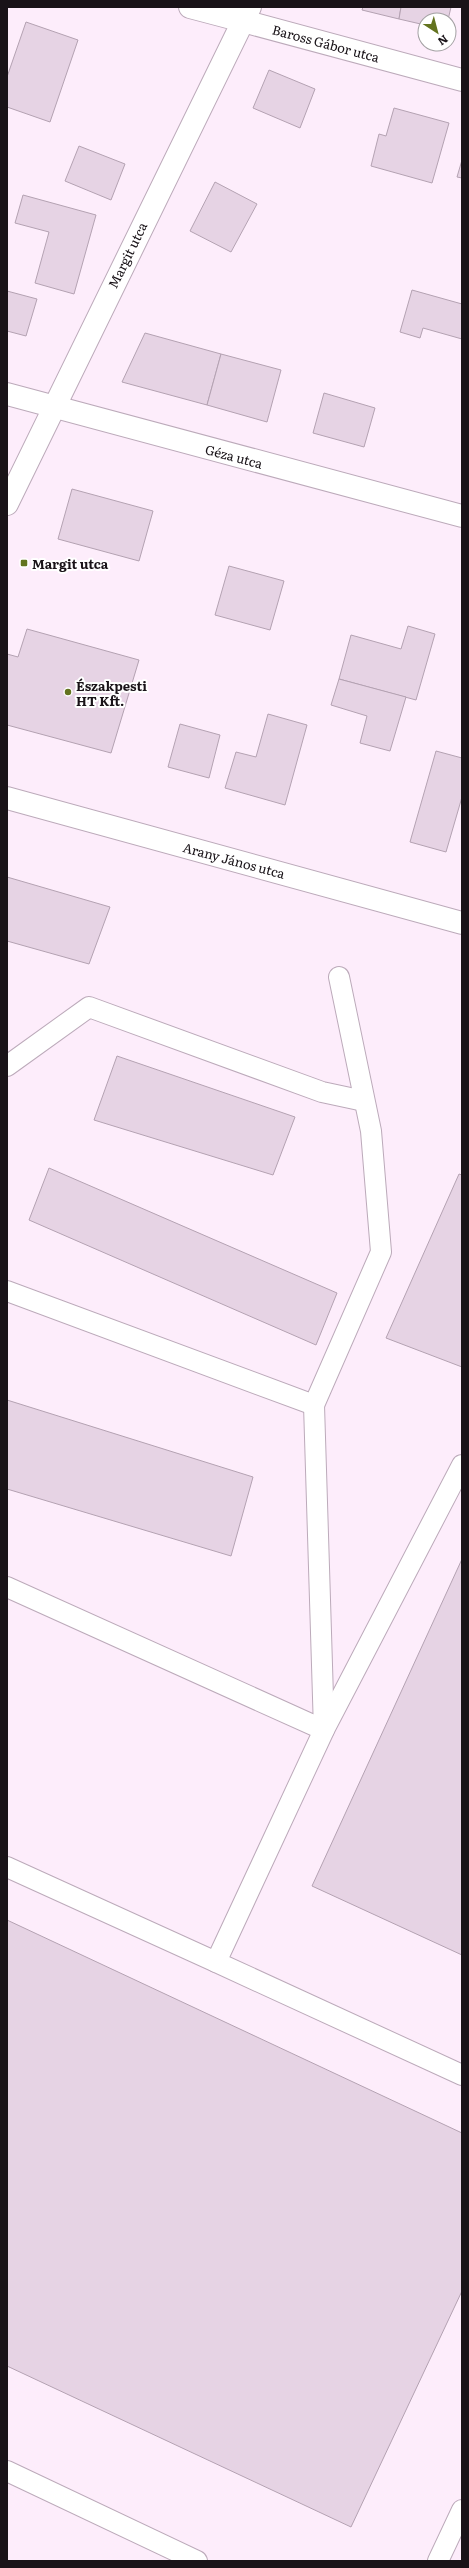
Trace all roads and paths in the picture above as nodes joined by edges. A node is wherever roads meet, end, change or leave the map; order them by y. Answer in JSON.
{"nodes":[{"id":1,"x":190,"y":7,"type":"edge"},
{"id":2,"x":246,"y":14,"type":"edge"},
{"id":3,"x":462,"y":80,"type":"edge"},
{"id":4,"x":7,"y":394,"type":"edge"},
{"id":5,"x":52,"y":407,"type":"junction"},
{"id":6,"x":7,"y":504,"type":"edge"},
{"id":7,"x":462,"y":516,"type":"edge"},
{"id":8,"x":7,"y":798,"type":"edge"},
{"id":9,"x":462,"y":923,"type":"edge"},
{"id":10,"x":339,"y":977,"type":"dead end"},
{"id":11,"x":7,"y":1066,"type":"edge"},
{"id":12,"x":364,"y":1101,"type":"junction"},
{"id":13,"x":7,"y":1291,"type":"edge"},
{"id":14,"x":314,"y":1405,"type":"junction"},
{"id":15,"x":462,"y":1465,"type":"edge"},
{"id":16,"x":7,"y":1587,"type":"edge"},
{"id":17,"x":324,"y":1730,"type":"junction"},
{"id":18,"x":7,"y":1867,"type":"edge"},
{"id":19,"x":216,"y":1962,"type":"junction"},
{"id":20,"x":462,"y":2075,"type":"edge"},
{"id":21,"x":7,"y":2471,"type":"edge"},
{"id":22,"x":462,"y":2510,"type":"edge"},
{"id":23,"x":197,"y":2561,"type":"edge"},
{"id":24,"x":438,"y":2561,"type":"edge"}],
"edges":[{"from":1,"to":2,"type":"street","name":"Baross Gábor utca"},
{"from":2,"to":3,"type":"street","name":"Baross Gábor utca"},
{"from":2,"to":5,"type":"street","name":"Margit utca"},
{"from":4,"to":5,"type":"street","name":"Géza utca"},
{"from":5,"to":6,"type":"street","name":"Margit utca"},
{"from":5,"to":7,"type":"street","name":"Géza utca"},
{"from":8,"to":9,"type":"street","name":"Arany János utca"},
{"from":10,"to":12,"type":"lane"},
{"from":11,"to":12,"type":"lane"},
{"from":12,"to":14,"type":"lane"},
{"from":13,"to":14,"type":"lane"},
{"from":14,"to":17,"type":"lane"},
{"from":15,"to":17,"type":"lane"},
{"from":16,"to":17,"type":"lane"},
{"from":17,"to":19,"type":"lane"},
{"from":18,"to":19,"type":"lane"},
{"from":19,"to":20,"type":"lane"},
{"from":21,"to":23,"type":"lane"},
{"from":22,"to":24,"type":"lane"}]}
